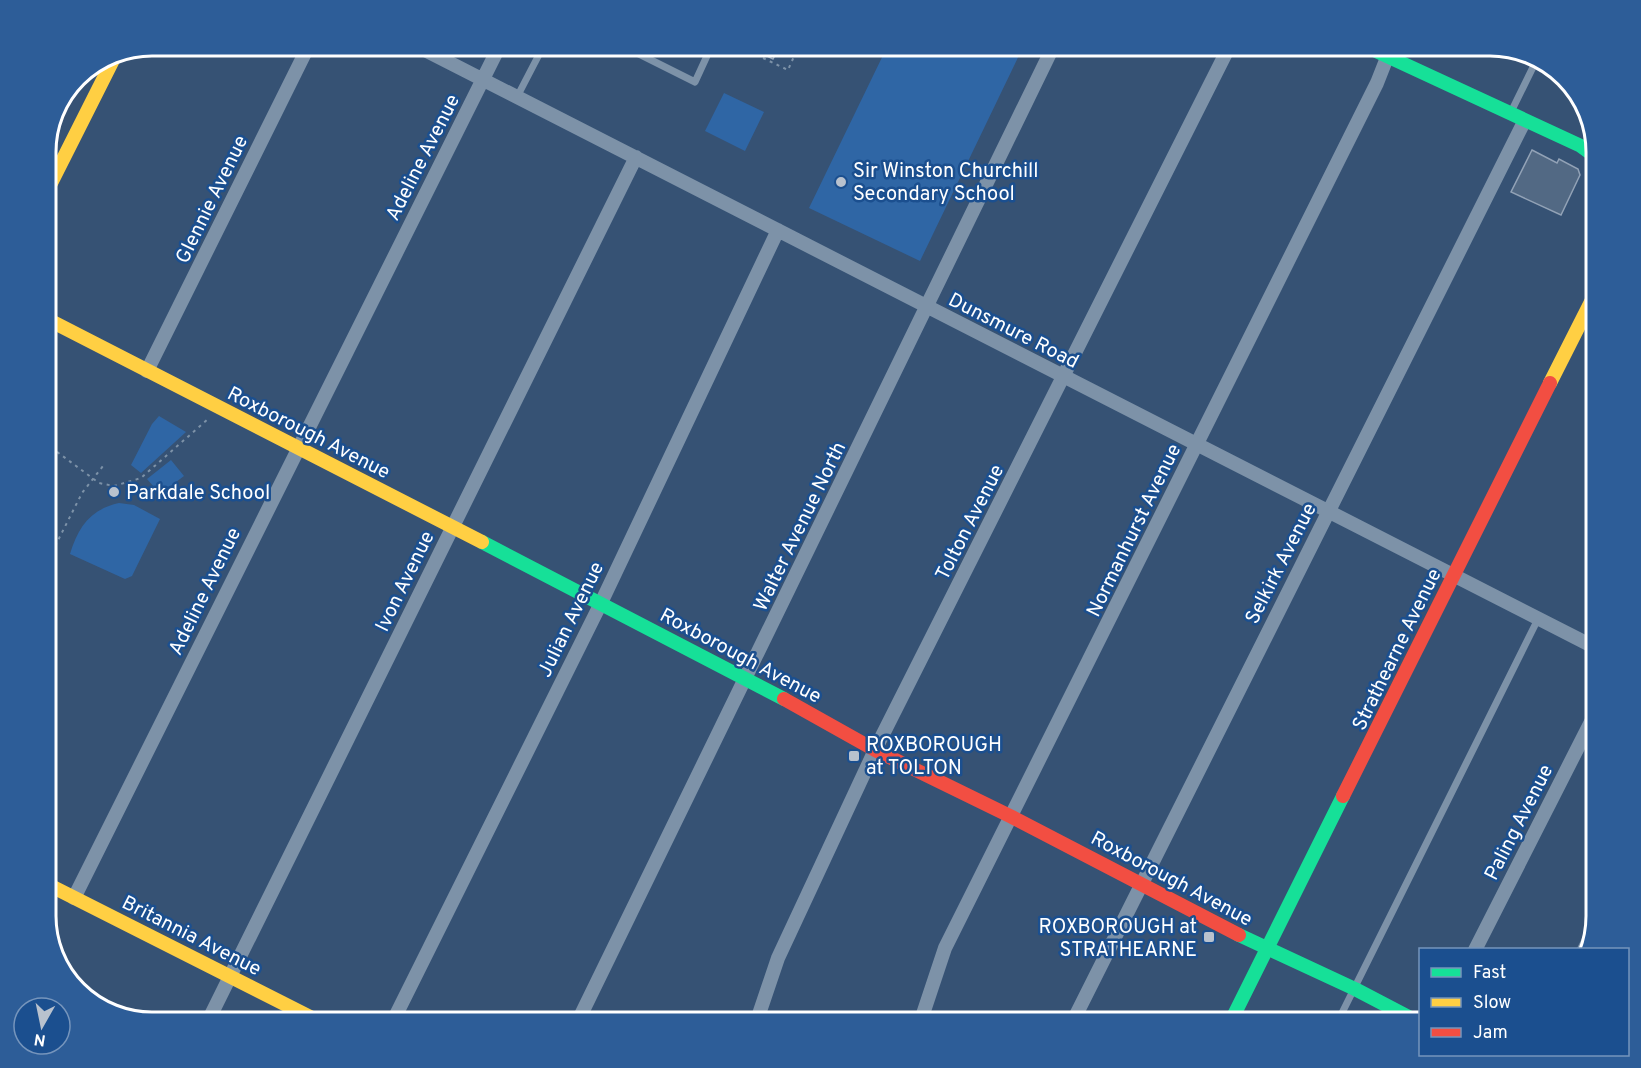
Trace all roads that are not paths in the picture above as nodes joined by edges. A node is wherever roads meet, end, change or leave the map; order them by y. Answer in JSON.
{"nodes":[{"id":1,"x":304,"y":56,"type":"edge"},
{"id":2,"x":436,"y":56,"type":"edge"},
{"id":3,"x":495,"y":56,"type":"edge"},
{"id":4,"x":538,"y":56,"type":"edge"},
{"id":5,"x":643,"y":56,"type":"edge"},
{"id":6,"x":707,"y":56,"type":"edge"},
{"id":7,"x":1049,"y":56,"type":"edge"},
{"id":8,"x":1225,"y":56,"type":"edge"},
{"id":9,"x":1387,"y":56,"type":"edge"},
{"id":10,"x":1398,"y":56,"type":"edge"},
{"id":11,"x":110,"y":66,"type":"edge"},
{"id":12,"x":1534,"y":66,"type":"edge"},
{"id":13,"x":483,"y":80,"type":"junction"},
{"id":14,"x":517,"y":97,"type":"junction"},
{"id":15,"x":1510,"y":115,"type":"junction"},
{"id":16,"x":1524,"y":122,"type":"junction"},
{"id":17,"x":1565,"y":139,"type":"junction"},
{"id":18,"x":1586,"y":145,"type":"edge"},
{"id":19,"x":636,"y":157,"type":"junction"},
{"id":20,"x":1586,"y":162,"type":"edge"},
{"id":21,"x":56,"y":173,"type":"edge"},
{"id":22,"x":778,"y":230,"type":"junction"},
{"id":23,"x":927,"y":308,"type":"junction"},
{"id":24,"x":1586,"y":312,"type":"edge"},
{"id":25,"x":56,"y":324,"type":"edge"},
{"id":26,"x":147,"y":371,"type":"junction"},
{"id":27,"x":1064,"y":378,"type":"junction"},
{"id":28,"x":1197,"y":446,"type":"junction"},
{"id":29,"x":298,"y":448,"type":"junction"},
{"id":30,"x":1327,"y":512,"type":"junction"},
{"id":31,"x":453,"y":527,"type":"junction"},
{"id":32,"x":1453,"y":577,"type":"junction"},
{"id":33,"x":601,"y":603,"type":"junction"},
{"id":34,"x":1538,"y":619,"type":"junction"},
{"id":35,"x":1586,"y":643,"type":"edge"},
{"id":36,"x":746,"y":678,"type":"junction"},
{"id":37,"x":1586,"y":732,"type":"edge"},
{"id":38,"x":875,"y":750,"type":"junction"},
{"id":39,"x":1012,"y":817,"type":"junction"},
{"id":40,"x":1141,"y":884,"type":"junction"},
{"id":41,"x":56,"y":889,"type":"edge"},
{"id":42,"x":74,"y":898,"type":"junction"},
{"id":43,"x":1476,"y":948,"type":"edge"},
{"id":44,"x":1267,"y":950,"type":"junction"},
{"id":45,"x":230,"y":976,"type":"junction"},
{"id":46,"x":1355,"y":989,"type":"junction"},
{"id":47,"x":212,"y":1012,"type":"edge"},
{"id":48,"x":300,"y":1012,"type":"edge"},
{"id":49,"x":397,"y":1012,"type":"edge"},
{"id":50,"x":582,"y":1012,"type":"edge"},
{"id":51,"x":760,"y":1012,"type":"edge"},
{"id":52,"x":924,"y":1012,"type":"edge"},
{"id":53,"x":1077,"y":1012,"type":"edge"},
{"id":54,"x":1236,"y":1012,"type":"edge"},
{"id":55,"x":1343,"y":1012,"type":"edge"},
{"id":56,"x":1399,"y":1012,"type":"edge"}],
"edges":[{"from":1,"to":26,"type":"street","name":"Glennie Avenue"},
{"from":2,"to":13,"type":"street","name":"Dunsmure Road"},
{"from":3,"to":13,"type":"street","name":"Adeline Avenue"},
{"from":4,"to":14,"type":"lane"},
{"from":5,"to":6,"type":"lane"},
{"from":7,"to":23,"type":"street","name":"Walter Avenue North"},
{"from":8,"to":27,"type":"street","name":"Tolton Avenue"},
{"from":9,"to":28,"type":"street","name":"Normanhurst Avenue"},
{"from":10,"to":15,"type":"street"},
{"from":11,"to":21,"type":"street"},
{"from":12,"to":15,"type":"lane"},
{"from":13,"to":14,"type":"street","name":"Dunsmure Road"},
{"from":13,"to":29,"type":"street","name":"Adeline Avenue"},
{"from":14,"to":19,"type":"street","name":"Dunsmure Road"},
{"from":15,"to":16,"type":"street"},
{"from":16,"to":17,"type":"street"},
{"from":16,"to":30,"type":"street","name":"Selkirk Avenue"},
{"from":17,"to":18,"type":"street"},
{"from":17,"to":20,"type":"street"},
{"from":19,"to":22,"type":"street","name":"Dunsmure Road"},
{"from":19,"to":31,"type":"street","name":"Ivon Avenue"},
{"from":22,"to":23,"type":"street","name":"Dunsmure Road"},
{"from":22,"to":33,"type":"street","name":"Julian Avenue"},
{"from":23,"to":27,"type":"street","name":"Dunsmure Road"},
{"from":23,"to":36,"type":"street","name":"Walter Avenue North"},
{"from":24,"to":32,"type":"street","name":"Strathearne Avenue"},
{"from":25,"to":26,"type":"street","name":"Roxborough Avenue"},
{"from":26,"to":29,"type":"street","name":"Roxborough Avenue"},
{"from":27,"to":28,"type":"street","name":"Dunsmure Road"},
{"from":27,"to":38,"type":"street","name":"Tolton Avenue"},
{"from":28,"to":30,"type":"street","name":"Dunsmure Road"},
{"from":28,"to":39,"type":"street","name":"Normanhurst Avenue"},
{"from":29,"to":31,"type":"street","name":"Roxborough Avenue"},
{"from":29,"to":42,"type":"street","name":"Adeline Avenue"},
{"from":30,"to":32,"type":"street","name":"Dunsmure Road"},
{"from":30,"to":40,"type":"street","name":"Selkirk Avenue"},
{"from":31,"to":33,"type":"street","name":"Roxborough Avenue"},
{"from":31,"to":45,"type":"street","name":"Ivon Avenue"},
{"from":32,"to":34,"type":"street","name":"Dunsmure Road"},
{"from":32,"to":44,"type":"street","name":"Strathearne Avenue"},
{"from":33,"to":36,"type":"street","name":"Roxborough Avenue"},
{"from":33,"to":49,"type":"street","name":"Julian Avenue"},
{"from":34,"to":35,"type":"street","name":"Dunsmure Road"},
{"from":34,"to":46,"type":"lane"},
{"from":36,"to":38,"type":"street","name":"Roxborough Avenue"},
{"from":36,"to":50,"type":"street","name":"Walter Avenue North"},
{"from":37,"to":43,"type":"street","name":"Paling Avenue"},
{"from":38,"to":39,"type":"street","name":"Roxborough Avenue"},
{"from":38,"to":51,"type":"street","name":"Tolton Avenue"},
{"from":39,"to":40,"type":"street","name":"Roxborough Avenue"},
{"from":39,"to":52,"type":"street","name":"Normanhurst Avenue"},
{"from":40,"to":44,"type":"street","name":"Roxborough Avenue"},
{"from":40,"to":53,"type":"street","name":"Selkirk Avenue"},
{"from":41,"to":42,"type":"street","name":"Britannia Avenue"},
{"from":42,"to":45,"type":"street","name":"Britannia Avenue"},
{"from":44,"to":46,"type":"street","name":"Roxborough Avenue"},
{"from":44,"to":54,"type":"street","name":"Strathearne Avenue"},
{"from":45,"to":47,"type":"street","name":"Ivon Avenue"},
{"from":45,"to":48,"type":"street","name":"Britannia Avenue"},
{"from":46,"to":55,"type":"lane"},
{"from":46,"to":56,"type":"street","name":"Roxborough Avenue"}]}
